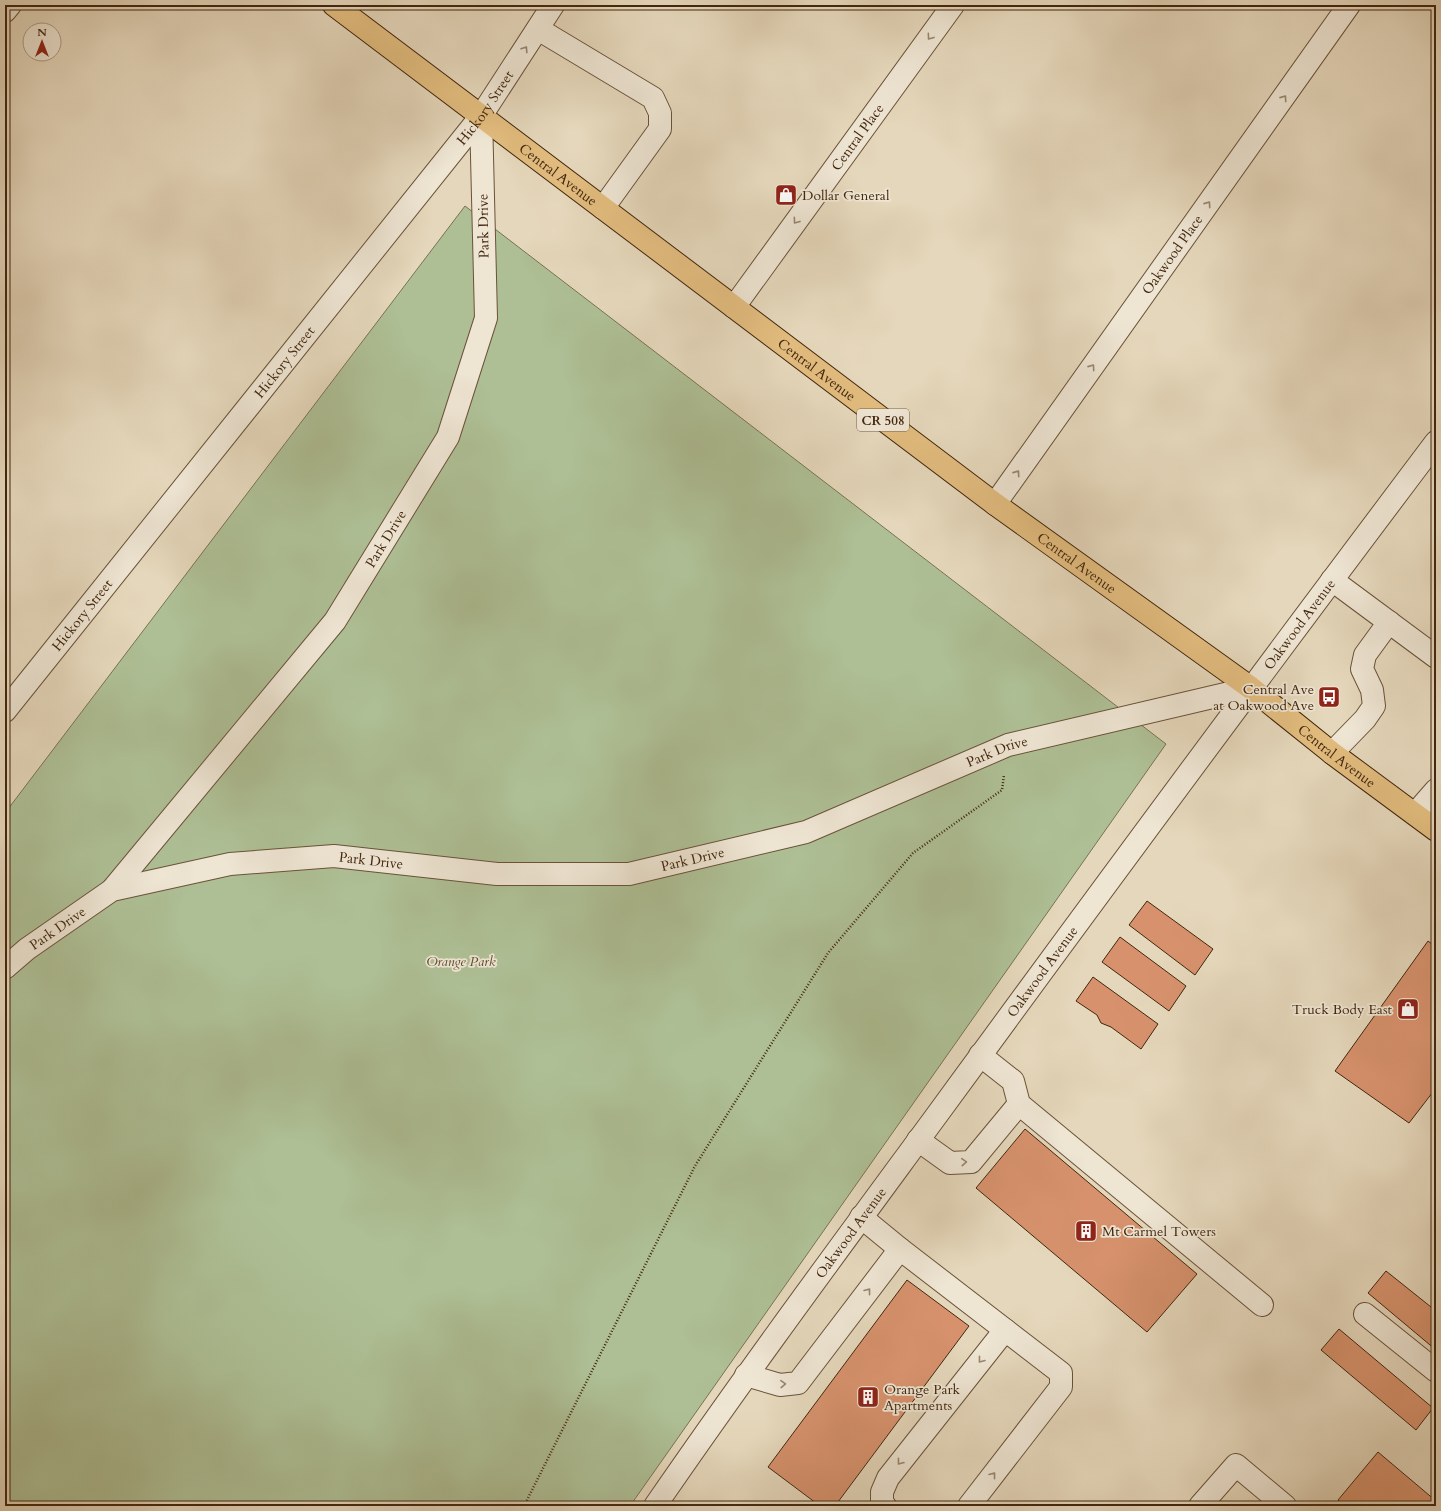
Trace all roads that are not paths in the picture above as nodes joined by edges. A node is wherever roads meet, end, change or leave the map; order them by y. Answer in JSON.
{"nodes":[{"id":1,"x":10,"y":5,"type":"edge"},
{"id":2,"x":334,"y":5,"type":"edge"},
{"id":3,"x":554,"y":5,"type":"edge"},
{"id":4,"x":952,"y":5,"type":"edge"},
{"id":5,"x":1349,"y":5,"type":"edge"},
{"id":6,"x":5,"y":11,"type":"edge"},
{"id":7,"x":538,"y":29,"type":"junction"},
{"id":8,"x":481,"y":116,"type":"junction"},
{"id":9,"x":603,"y":208,"type":"junction"},
{"id":10,"x":734,"y":307,"type":"junction"},
{"id":11,"x":1436,"y":442,"type":"edge"},
{"id":12,"x":994,"y":504,"type":"junction"},
{"id":13,"x":1332,"y":580,"type":"junction"},
{"id":14,"x":1389,"y":622,"type":"junction"},
{"id":15,"x":1436,"y":657,"type":"edge"},
{"id":16,"x":1251,"y":688,"type":"junction"},
{"id":17,"x":5,"y":711,"type":"edge"},
{"id":18,"x":1332,"y":753,"type":"junction"},
{"id":19,"x":1436,"y":790,"type":"edge"},
{"id":20,"x":1415,"y":814,"type":"junction"},
{"id":21,"x":1436,"y":830,"type":"edge"},
{"id":22,"x":112,"y":890,"type":"junction"},
{"id":23,"x":5,"y":968,"type":"edge"},
{"id":24,"x":980,"y":1055,"type":"junction"},
{"id":25,"x":1019,"y":1104,"type":"junction"},
{"id":26,"x":918,"y":1140,"type":"junction"},
{"id":27,"x":861,"y":1217,"type":"junction"},
{"id":28,"x":900,"y":1249,"type":"junction"},
{"id":29,"x":1262,"y":1305,"type":"dead end"},
{"id":30,"x":1366,"y":1314,"type":"dead end"},
{"id":31,"x":1005,"y":1330,"type":"junction"},
{"id":32,"x":1436,"y":1371,"type":"edge"},
{"id":33,"x":746,"y":1375,"type":"junction"},
{"id":34,"x":664,"y":1503,"type":"edge"},
{"id":35,"x":885,"y":1506,"type":"edge"},
{"id":36,"x":969,"y":1506,"type":"edge"},
{"id":37,"x":1200,"y":1506,"type":"edge"},
{"id":38,"x":1285,"y":1506,"type":"edge"}],
"edges":[{"from":1,"to":6,"type":"street"},
{"from":2,"to":8,"type":"main road","name":"Central Avenue","number":"CR 508"},
{"from":3,"to":7,"type":"street","name":"Hickory Street"},
{"from":4,"to":10,"type":"street","name":"Central Place","one_way":true},
{"from":12,"to":5,"type":"street","name":"Oakwood Place","one_way":true},
{"from":8,"to":7,"type":"street","name":"Hickory Street","one_way":true},
{"from":7,"to":9,"type":"street"},
{"from":8,"to":9,"type":"main road","name":"Central Avenue","number":"CR 508"},
{"from":8,"to":17,"type":"street","name":"Hickory Street"},
{"from":8,"to":22,"type":"street","name":"Park Drive"},
{"from":9,"to":10,"type":"main road","name":"Central Avenue","number":"CR 508"},
{"from":10,"to":12,"type":"main road","name":"Central Avenue","number":"CR 508"},
{"from":11,"to":13,"type":"street","name":"Oakwood Avenue"},
{"from":12,"to":16,"type":"main road","name":"Central Avenue","number":"CR 508"},
{"from":13,"to":14,"type":"street"},
{"from":13,"to":16,"type":"street","name":"Oakwood Avenue"},
{"from":14,"to":15,"type":"street"},
{"from":14,"to":18,"type":"street"},
{"from":16,"to":18,"type":"main road","name":"Central Avenue","number":"CR 508"},
{"from":16,"to":22,"type":"street","name":"Park Drive"},
{"from":16,"to":24,"type":"street","name":"Oakwood Avenue"},
{"from":18,"to":20,"type":"main road","name":"Central Avenue","number":"CR 508"},
{"from":19,"to":20,"type":"street"},
{"from":20,"to":21,"type":"main road","name":"Central Avenue","number":"CR 508"},
{"from":22,"to":23,"type":"street","name":"Park Drive"},
{"from":24,"to":25,"type":"street"},
{"from":24,"to":26,"type":"street","name":"Oakwood Avenue"},
{"from":26,"to":25,"type":"street","one_way":true},
{"from":25,"to":29,"type":"street"},
{"from":26,"to":27,"type":"street","name":"Oakwood Avenue"},
{"from":27,"to":28,"type":"street"},
{"from":27,"to":33,"type":"street","name":"Oakwood Avenue"},
{"from":28,"to":31,"type":"street"},
{"from":33,"to":28,"type":"street","one_way":true},
{"from":30,"to":32,"type":"street"},
{"from":31,"to":35,"type":"street","one_way":true},
{"from":36,"to":31,"type":"street","one_way":true},
{"from":33,"to":34,"type":"street","name":"Oakwood Avenue"},
{"from":37,"to":38,"type":"street"}]}
